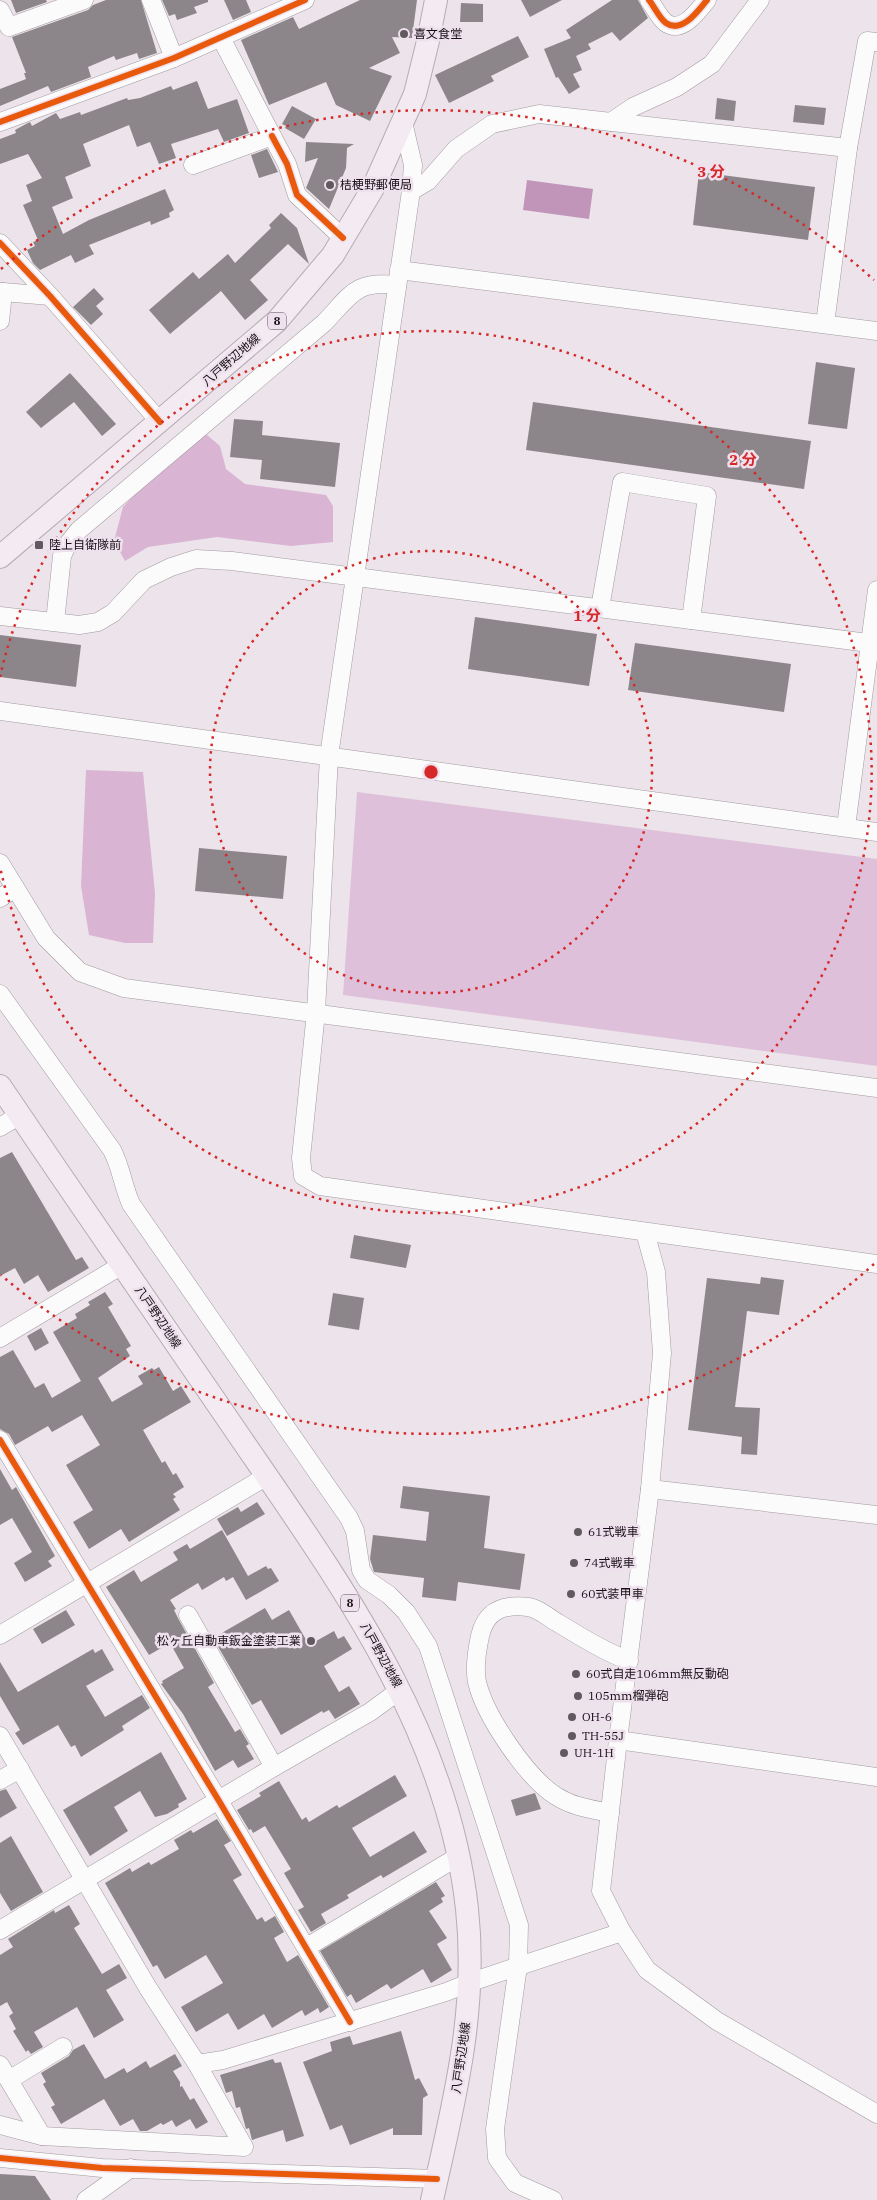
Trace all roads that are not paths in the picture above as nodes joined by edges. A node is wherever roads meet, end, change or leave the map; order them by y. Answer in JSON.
{"nodes":[{"id":1,"x":84,"y":0,"type":"edge"},
{"id":2,"x":151,"y":0,"type":"edge"},
{"id":3,"x":306,"y":0,"type":"edge"},
{"id":4,"x":436,"y":0,"type":"edge"},
{"id":5,"x":649,"y":0,"type":"edge"},
{"id":6,"x":707,"y":0,"type":"edge"},
{"id":7,"x":760,"y":0,"type":"edge"},
{"id":8,"x":0,"y":10,"type":"edge"},
{"id":9,"x":221,"y":38,"type":"junction"},
{"id":10,"x":877,"y":42,"type":"edge"},
{"id":11,"x":174,"y":58,"type":"junction"},
{"id":12,"x":0,"y":122,"type":"edge"},
{"id":13,"x":403,"y":122,"type":"junction"},
{"id":14,"x":611,"y":122,"type":"junction"},
{"id":15,"x":272,"y":136,"type":"junction"},
{"id":16,"x":848,"y":148,"type":"junction"},
{"id":17,"x":193,"y":165,"type":"dead end"},
{"id":18,"x":411,"y":192,"type":"junction"},
{"id":19,"x":343,"y":238,"type":"junction"},
{"id":20,"x":0,"y":243,"type":"edge"},
{"id":21,"x":398,"y":277,"type":"junction"},
{"id":22,"x":2,"y":292,"type":"edge"},
{"id":23,"x":50,"y":296,"type":"junction"},
{"id":24,"x":0,"y":321,"type":"edge"},
{"id":25,"x":825,"y":324,"type":"junction"},
{"id":26,"x":877,"y":331,"type":"edge"},
{"id":27,"x":160,"y":422,"type":"junction"},
{"id":28,"x":0,"y":557,"type":"edge"},
{"id":29,"x":355,"y":577,"type":"junction"},
{"id":30,"x":877,"y":590,"type":"edge"},
{"id":31,"x":600,"y":608,"type":"junction"},
{"id":32,"x":0,"y":616,"type":"edge"},
{"id":33,"x":691,"y":620,"type":"junction"},
{"id":34,"x":55,"y":622,"type":"junction"},
{"id":35,"x":873,"y":644,"type":"edge"},
{"id":36,"x":0,"y":711,"type":"edge"},
{"id":37,"x":329,"y":756,"type":"junction"},
{"id":38,"x":846,"y":827,"type":"junction"},
{"id":39,"x":877,"y":832,"type":"edge"},
{"id":40,"x":0,"y":863,"type":"edge"},
{"id":41,"x":15,"y":888,"type":"junction"},
{"id":42,"x":0,"y":898,"type":"edge"},
{"id":43,"x":0,"y":994,"type":"edge"},
{"id":44,"x":316,"y":1012,"type":"junction"},
{"id":45,"x":0,"y":1086,"type":"edge"},
{"id":46,"x":877,"y":1088,"type":"edge"},
{"id":47,"x":20,"y":1115,"type":"junction"},
{"id":48,"x":0,"y":1127,"type":"edge"},
{"id":49,"x":645,"y":1232,"type":"junction"},
{"id":50,"x":122,"y":1264,"type":"junction"},
{"id":51,"x":877,"y":1264,"type":"edge"},
{"id":52,"x":0,"y":1338,"type":"edge"},
{"id":53,"x":0,"y":1440,"type":"edge"},
{"id":54,"x":267,"y":1476,"type":"junction"},
{"id":55,"x":650,"y":1489,"type":"junction"},
{"id":56,"x":877,"y":1515,"type":"edge"},
{"id":57,"x":88,"y":1583,"type":"junction"},
{"id":58,"x":188,"y":1615,"type":"dead end"},
{"id":59,"x":0,"y":1635,"type":"edge"},
{"id":60,"x":628,"y":1661,"type":"junction"},
{"id":61,"x":400,"y":1690,"type":"junction"},
{"id":62,"x":0,"y":1736,"type":"edge"},
{"id":63,"x":618,"y":1740,"type":"junction"},
{"id":64,"x":274,"y":1767,"type":"junction"},
{"id":65,"x":20,"y":1769,"type":"junction"},
{"id":66,"x":877,"y":1777,"type":"edge"},
{"id":67,"x":0,"y":1780,"type":"edge"},
{"id":68,"x":219,"y":1801,"type":"junction"},
{"id":69,"x":610,"y":1812,"type":"junction"},
{"id":70,"x":458,"y":1856,"type":"junction"},
{"id":71,"x":86,"y":1879,"type":"junction"},
{"id":72,"x":0,"y":1930,"type":"edge"},
{"id":73,"x":622,"y":1932,"type":"junction"},
{"id":74,"x":307,"y":1947,"type":"junction"},
{"id":75,"x":518,"y":1966,"type":"junction"},
{"id":76,"x":471,"y":1982,"type":"junction"},
{"id":77,"x":350,"y":2022,"type":"junction"},
{"id":78,"x":63,"y":2047,"type":"dead end"},
{"id":79,"x":197,"y":2064,"type":"junction"},
{"id":80,"x":4,"y":2073,"type":"edge"},
{"id":81,"x":877,"y":2114,"type":"edge"},
{"id":82,"x":0,"y":2125,"type":"edge"},
{"id":83,"x":42,"y":2136,"type":"junction"},
{"id":84,"x":0,"y":2158,"type":"edge"},
{"id":85,"x":131,"y":2168,"type":"junction"},
{"id":86,"x":434,"y":2190,"type":"edge"},
{"id":87,"x":86,"y":2200,"type":"edge"},
{"id":88,"x":553,"y":2200,"type":"edge"}],
"edges":[{"from":1,"to":8,"type":"street"},
{"from":2,"to":11,"type":"street"},
{"from":3,"to":9,"type":"street"},
{"from":4,"to":13,"type":"main road","name":"八戸野辺地線","number":"8"},
{"from":5,"to":6,"type":"street"},
{"from":7,"to":14,"type":"street"},
{"from":9,"to":11,"type":"street"},
{"from":9,"to":15,"type":"street"},
{"from":10,"to":16,"type":"street"},
{"from":11,"to":12,"type":"street"},
{"from":13,"to":18,"type":"street"},
{"from":13,"to":19,"type":"main road","name":"八戸野辺地線","number":"8"},
{"from":14,"to":16,"type":"street"},
{"from":14,"to":18,"type":"street"},
{"from":15,"to":17,"type":"street"},
{"from":15,"to":19,"type":"street"},
{"from":16,"to":25,"type":"street"},
{"from":18,"to":21,"type":"street"},
{"from":19,"to":27,"type":"main road","name":"八戸野辺地線","number":"8"},
{"from":20,"to":23,"type":"street"},
{"from":21,"to":25,"type":"street"},
{"from":21,"to":29,"type":"street"},
{"from":21,"to":34,"type":"street"},
{"from":22,"to":23,"type":"street"},
{"from":22,"to":24,"type":"street"},
{"from":23,"to":27,"type":"street"},
{"from":25,"to":26,"type":"street"},
{"from":27,"to":28,"type":"main road","name":"八戸野辺地線","number":"8"},
{"from":29,"to":31,"type":"street"},
{"from":29,"to":34,"type":"street"},
{"from":29,"to":37,"type":"street"},
{"from":30,"to":35,"type":"street"},
{"from":31,"to":33,"type":"street"},
{"from":31,"to":33,"type":"street"},
{"from":32,"to":34,"type":"street"},
{"from":33,"to":35,"type":"street"},
{"from":35,"to":38,"type":"street"},
{"from":36,"to":37,"type":"street"},
{"from":37,"to":38,"type":"street"},
{"from":37,"to":44,"type":"street"},
{"from":38,"to":39,"type":"street"},
{"from":40,"to":41,"type":"street"},
{"from":41,"to":42,"type":"street"},
{"from":41,"to":44,"type":"street"},
{"from":43,"to":75,"type":"street"},
{"from":44,"to":46,"type":"street"},
{"from":44,"to":49,"type":"street"},
{"from":45,"to":47,"type":"main road","name":"八戸野辺地線","number":"8"},
{"from":47,"to":48,"type":"street"},
{"from":47,"to":50,"type":"main road","name":"八戸野辺地線","number":"8"},
{"from":49,"to":51,"type":"street"},
{"from":49,"to":55,"type":"street"},
{"from":50,"to":52,"type":"street"},
{"from":50,"to":54,"type":"main road","name":"八戸野辺地線","number":"8"},
{"from":53,"to":57,"type":"street"},
{"from":54,"to":57,"type":"street"},
{"from":54,"to":61,"type":"main road","name":"八戸野辺地線","number":"8"},
{"from":55,"to":56,"type":"street"},
{"from":55,"to":60,"type":"street"},
{"from":57,"to":59,"type":"street"},
{"from":57,"to":68,"type":"street"},
{"from":58,"to":64,"type":"street"},
{"from":60,"to":63,"type":"street"},
{"from":60,"to":69,"type":"street"},
{"from":61,"to":64,"type":"street"},
{"from":61,"to":70,"type":"main road","name":"八戸野辺地線","number":"8"},
{"from":62,"to":65,"type":"street"},
{"from":63,"to":66,"type":"street"},
{"from":63,"to":69,"type":"street"},
{"from":64,"to":68,"type":"street"},
{"from":65,"to":67,"type":"street"},
{"from":65,"to":71,"type":"street"},
{"from":68,"to":71,"type":"street"},
{"from":68,"to":74,"type":"street"},
{"from":69,"to":73,"type":"street"},
{"from":70,"to":74,"type":"street"},
{"from":70,"to":76,"type":"main road","name":"八戸野辺地線","number":"8"},
{"from":71,"to":72,"type":"street"},
{"from":71,"to":79,"type":"street"},
{"from":73,"to":75,"type":"street"},
{"from":73,"to":81,"type":"street"},
{"from":74,"to":77,"type":"street"},
{"from":75,"to":76,"type":"street"},
{"from":75,"to":88,"type":"street"},
{"from":76,"to":77,"type":"street"},
{"from":76,"to":86,"type":"main road","name":"八戸野辺地線","number":"8"},
{"from":77,"to":79,"type":"street"},
{"from":78,"to":80,"type":"street"},
{"from":79,"to":83,"type":"street"},
{"from":80,"to":83,"type":"street"},
{"from":82,"to":83,"type":"street"},
{"from":84,"to":85,"type":"street"},
{"from":85,"to":86,"type":"street"},
{"from":85,"to":87,"type":"street"}]}
